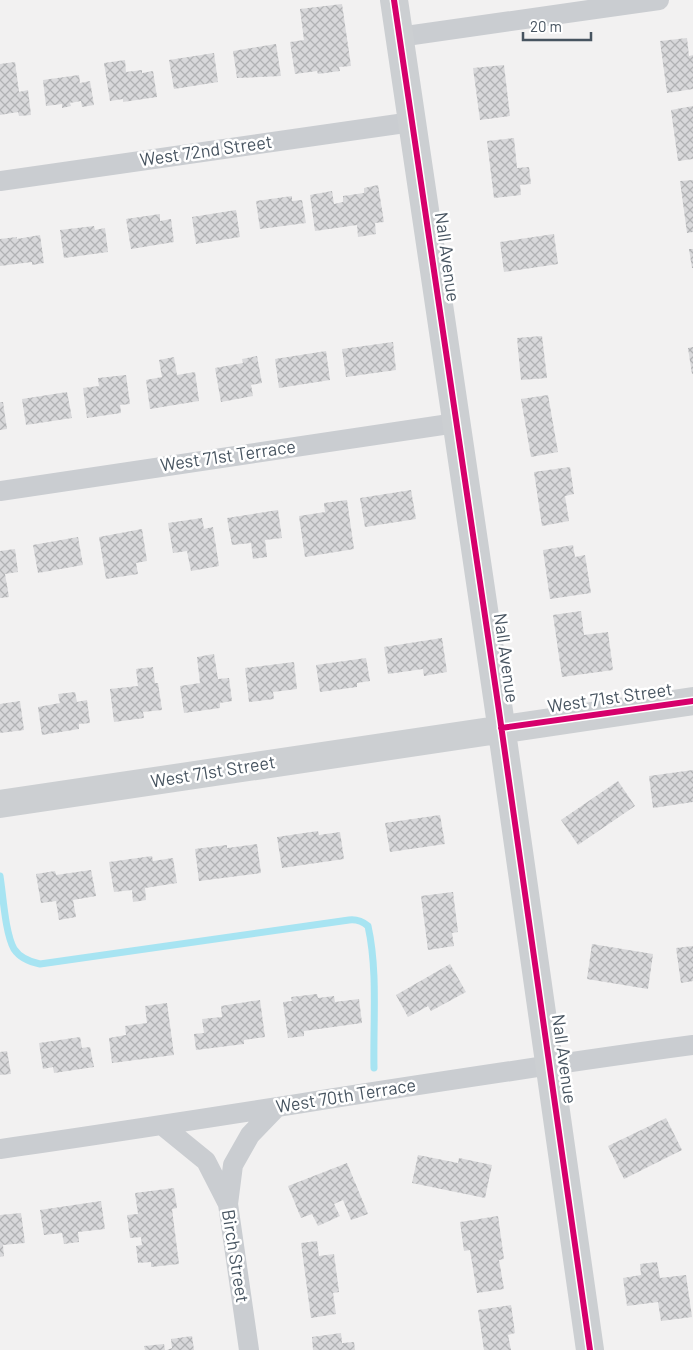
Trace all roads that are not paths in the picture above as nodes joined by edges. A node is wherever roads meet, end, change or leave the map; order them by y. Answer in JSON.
{"nodes":[{"id":1,"x":394,"y":0,"type":"edge"},
{"id":2,"x":659,"y":0,"type":"edge"},
{"id":3,"x":399,"y":37,"type":"junction"},
{"id":4,"x":412,"y":122,"type":"junction"},
{"id":5,"x":0,"y":180,"type":"edge"},
{"id":6,"x":456,"y":423,"type":"junction"},
{"id":7,"x":0,"y":490,"type":"edge"},
{"id":8,"x":693,"y":701,"type":"edge"},
{"id":9,"x":502,"y":728,"type":"junction"},
{"id":10,"x":0,"y":804,"type":"edge"},
{"id":11,"x":693,"y":1045,"type":"edge"},
{"id":12,"x":550,"y":1064,"type":"junction"},
{"id":13,"x":276,"y":1107,"type":"junction"},
{"id":14,"x":163,"y":1126,"type":"junction"},
{"id":15,"x":0,"y":1149,"type":"edge"},
{"id":16,"x":228,"y":1204,"type":"junction"},
{"id":17,"x":249,"y":1350,"type":"edge"},
{"id":18,"x":590,"y":1350,"type":"edge"}],
"edges":[{"from":1,"to":3,"type":"main road","name":"Nall Avenue"},
{"from":2,"to":3,"type":"street"},
{"from":3,"to":4,"type":"main road","name":"Nall Avenue"},
{"from":4,"to":5,"type":"street","name":"West 72nd Street"},
{"from":4,"to":6,"type":"main road","name":"Nall Avenue"},
{"from":6,"to":7,"type":"street","name":"West 71st Terrace"},
{"from":6,"to":9,"type":"main road","name":"Nall Avenue"},
{"from":8,"to":9,"type":"main road","name":"West 71st Street"},
{"from":9,"to":10,"type":"main road","name":"West 71st Street"},
{"from":9,"to":12,"type":"main road","name":"Nall Avenue"},
{"from":11,"to":12,"type":"street","name":"West 70th Terrace"},
{"from":12,"to":13,"type":"street","name":"West 70th Terrace"},
{"from":12,"to":18,"type":"main road","name":"Nall Avenue"},
{"from":13,"to":14,"type":"street","name":"West 70th Terrace"},
{"from":13,"to":16,"type":"street"},
{"from":14,"to":15,"type":"street","name":"West 70th Terrace"},
{"from":14,"to":16,"type":"street","name":"Birch Street"},
{"from":16,"to":17,"type":"street","name":"Birch Street"}]}
